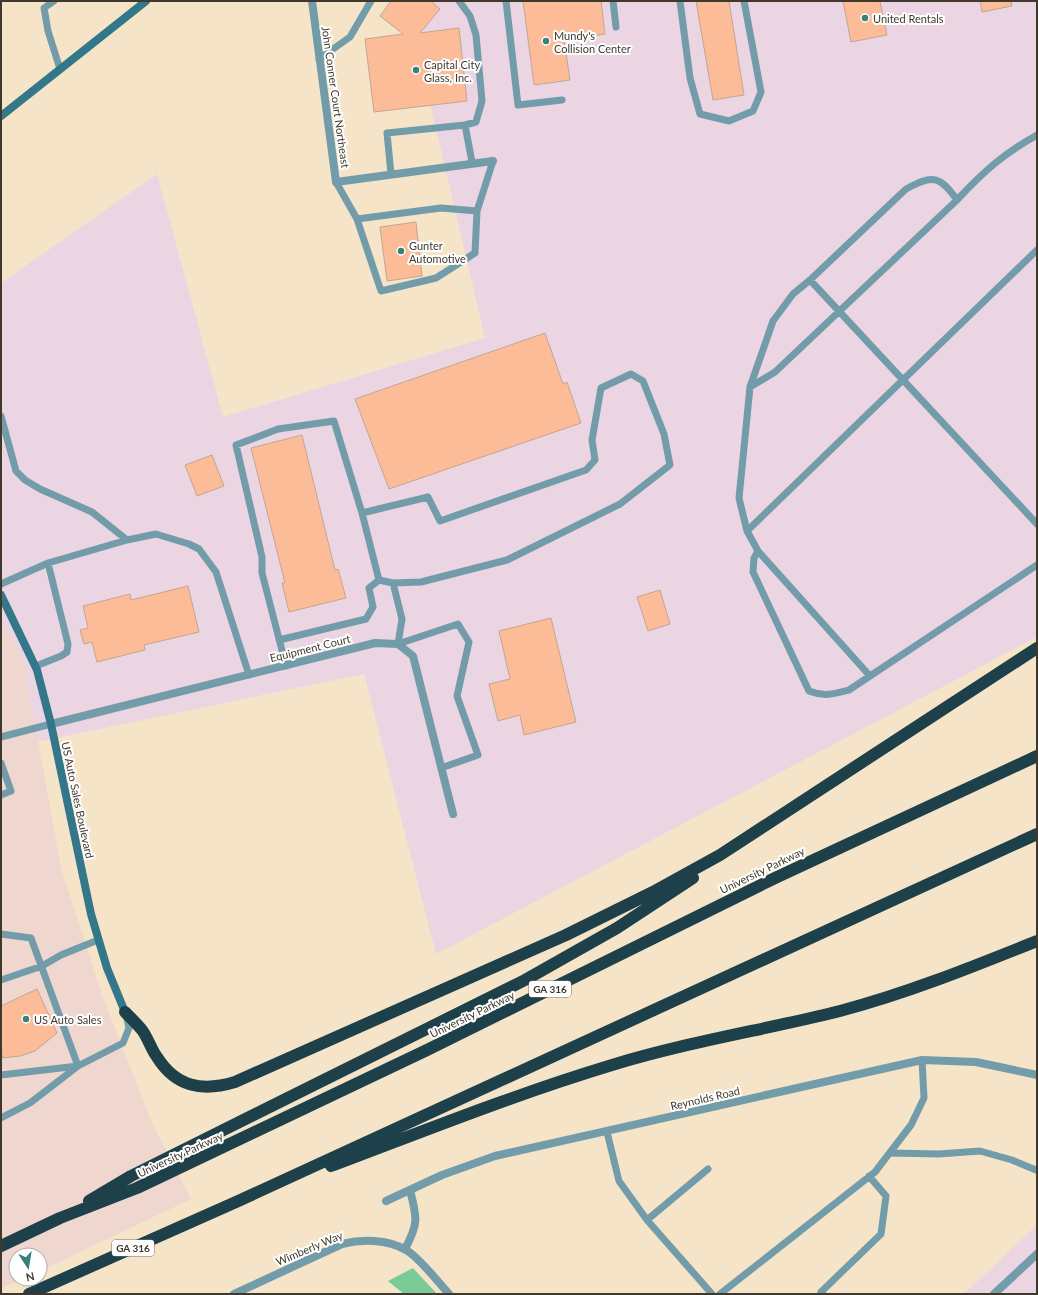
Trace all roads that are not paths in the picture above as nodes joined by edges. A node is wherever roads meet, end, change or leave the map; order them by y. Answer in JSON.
{"nodes":[{"id":1,"x":54,"y":1,"type":"edge"},
{"id":2,"x":146,"y":1,"type":"edge"},
{"id":3,"x":312,"y":1,"type":"edge"},
{"id":4,"x":371,"y":1,"type":"edge"},
{"id":5,"x":458,"y":1,"type":"edge"},
{"id":6,"x":506,"y":1,"type":"edge"},
{"id":7,"x":613,"y":1,"type":"edge"},
{"id":8,"x":680,"y":1,"type":"edge"},
{"id":9,"x":744,"y":1,"type":"edge"},
{"id":10,"x":616,"y":27,"type":"dead end"},
{"id":11,"x":319,"y":59,"type":"junction"},
{"id":12,"x":60,"y":69,"type":"junction"},
{"id":13,"x":562,"y":100,"type":"dead end"},
{"id":14,"x":1,"y":116,"type":"edge"},
{"id":15,"x":465,"y":125,"type":"junction"},
{"id":16,"x":1037,"y":135,"type":"edge"},
{"id":17,"x":493,"y":161,"type":"joint"},
{"id":18,"x":472,"y":162,"type":"junction"},
{"id":19,"x":391,"y":174,"type":"junction"},
{"id":20,"x":336,"y":182,"type":"junction"},
{"id":21,"x":957,"y":200,"type":"junction"},
{"id":22,"x":477,"y":211,"type":"junction"},
{"id":23,"x":357,"y":219,"type":"junction"},
{"id":24,"x":1036,"y":252,"type":"edge"},
{"id":25,"x":810,"y":280,"type":"junction"},
{"id":26,"x":841,"y":311,"type":"junction"},
{"id":27,"x":904,"y":380,"type":"junction"},
{"id":28,"x":750,"y":387,"type":"junction"},
{"id":29,"x":1,"y":416,"type":"edge"},
{"id":30,"x":362,"y":513,"type":"junction"},
{"id":31,"x":1037,"y":524,"type":"edge"},
{"id":32,"x":747,"y":532,"type":"junction"},
{"id":33,"x":127,"y":540,"type":"junction"},
{"id":34,"x":758,"y":551,"type":"junction"},
{"id":35,"x":48,"y":563,"type":"junction"},
{"id":36,"x":1037,"y":565,"type":"edge"},
{"id":37,"x":379,"y":580,"type":"junction"},
{"id":38,"x":393,"y":583,"type":"junction"},
{"id":39,"x":1,"y":584,"type":"edge"},
{"id":40,"x":1,"y":595,"type":"edge"},
{"id":41,"x":279,"y":640,"type":"junction"},
{"id":42,"x":398,"y":644,"type":"junction"},
{"id":43,"x":1037,"y":648,"type":"edge"},
{"id":44,"x":36,"y":666,"type":"junction"},
{"id":45,"x":286,"y":666,"type":"junction"},
{"id":46,"x":249,"y":675,"type":"junction"},
{"id":47,"x":870,"y":676,"type":"junction"},
{"id":48,"x":51,"y":724,"type":"junction"},
{"id":49,"x":1,"y":737,"type":"edge"},
{"id":50,"x":1037,"y":756,"type":"edge"},
{"id":51,"x":1,"y":763,"type":"edge"},
{"id":52,"x":441,"y":768,"type":"junction"},
{"id":53,"x":1,"y":794,"type":"edge"},
{"id":54,"x":453,"y":814,"type":"dead end"},
{"id":55,"x":1037,"y":834,"type":"edge"},
{"id":56,"x":720,"y":855,"type":"junction"},
{"id":57,"x":1,"y":934,"type":"edge"},
{"id":58,"x":98,"y":940,"type":"junction"},
{"id":59,"x":1037,"y":941,"type":"edge"},
{"id":60,"x":42,"y":966,"type":"junction"},
{"id":61,"x":1,"y":980,"type":"edge"},
{"id":62,"x":125,"y":1012,"type":"junction"},
{"id":63,"x":922,"y":1060,"type":"junction"},
{"id":64,"x":78,"y":1066,"type":"junction"},
{"id":65,"x":1,"y":1075,"type":"edge"},
{"id":66,"x":1037,"y":1075,"type":"edge"},
{"id":67,"x":1,"y":1118,"type":"edge"},
{"id":68,"x":607,"y":1132,"type":"junction"},
{"id":69,"x":890,"y":1153,"type":"junction"},
{"id":70,"x":708,"y":1169,"type":"dead end"},
{"id":71,"x":1036,"y":1170,"type":"dead end"},
{"id":72,"x":869,"y":1176,"type":"junction"},
{"id":73,"x":410,"y":1190,"type":"junction"},
{"id":74,"x":386,"y":1201,"type":"dead end"},
{"id":75,"x":236,"y":1202,"type":"junction"},
{"id":76,"x":60,"y":1218,"type":"junction"},
{"id":77,"x":647,"y":1220,"type":"junction"},
{"id":78,"x":1,"y":1246,"type":"edge"},
{"id":79,"x":405,"y":1249,"type":"junction"},
{"id":80,"x":1037,"y":1254,"type":"edge"},
{"id":81,"x":821,"y":1293,"type":"edge"},
{"id":82,"x":29,"y":1294,"type":"edge"},
{"id":83,"x":234,"y":1294,"type":"edge"},
{"id":84,"x":449,"y":1294,"type":"edge"},
{"id":85,"x":712,"y":1294,"type":"edge"},
{"id":86,"x":720,"y":1294,"type":"edge"},
{"id":87,"x":994,"y":1294,"type":"edge"}],
"edges":[{"from":1,"to":12,"type":"lane"},
{"from":2,"to":12,"type":"street"},
{"from":3,"to":11,"type":"street","name":"John Conner Court Northeast"},
{"from":4,"to":11,"type":"lane"},
{"from":5,"to":15,"type":"lane"},
{"from":6,"to":13,"type":"lane"},
{"from":7,"to":10,"type":"lane"},
{"from":8,"to":9,"type":"lane"},
{"from":11,"to":20,"type":"street","name":"John Conner Court Northeast"},
{"from":12,"to":14,"type":"street"},
{"from":15,"to":18,"type":"lane"},
{"from":15,"to":19,"type":"lane"},
{"from":16,"to":21,"type":"lane"},
{"from":17,"to":18,"type":"street","name":"John Conner Court Northeast"},
{"from":17,"to":22,"type":"lane"},
{"from":18,"to":19,"type":"street","name":"John Conner Court Northeast"},
{"from":19,"to":20,"type":"street","name":"John Conner Court Northeast"},
{"from":20,"to":23,"type":"lane"},
{"from":21,"to":25,"type":"lane"},
{"from":21,"to":26,"type":"lane"},
{"from":22,"to":23,"type":"lane"},
{"from":22,"to":23,"type":"lane"},
{"from":24,"to":27,"type":"lane"},
{"from":25,"to":26,"type":"lane"},
{"from":25,"to":28,"type":"lane"},
{"from":26,"to":27,"type":"lane"},
{"from":26,"to":28,"type":"lane"},
{"from":27,"to":31,"type":"lane"},
{"from":27,"to":32,"type":"lane"},
{"from":28,"to":32,"type":"lane"},
{"from":29,"to":33,"type":"lane"},
{"from":30,"to":37,"type":"lane"},
{"from":30,"to":38,"type":"lane"},
{"from":30,"to":41,"type":"lane"},
{"from":32,"to":34,"type":"lane"},
{"from":33,"to":35,"type":"lane"},
{"from":33,"to":46,"type":"lane"},
{"from":34,"to":47,"type":"lane"},
{"from":34,"to":47,"type":"lane"},
{"from":35,"to":39,"type":"lane"},
{"from":35,"to":44,"type":"lane"},
{"from":36,"to":47,"type":"lane"},
{"from":37,"to":38,"type":"lane"},
{"from":37,"to":41,"type":"lane"},
{"from":38,"to":42,"type":"lane"},
{"from":40,"to":44,"type":"street","name":"US Auto Sales Boulevard"},
{"from":41,"to":45,"type":"lane"},
{"from":42,"to":45,"type":"street","name":"Equipment Court"},
{"from":42,"to":52,"type":"street"},
{"from":42,"to":52,"type":"lane"},
{"from":43,"to":56,"type":"highway"},
{"from":44,"to":48,"type":"street","name":"US Auto Sales Boulevard"},
{"from":45,"to":46,"type":"street","name":"Equipment Court"},
{"from":46,"to":48,"type":"street","name":"Equipment Court"},
{"from":48,"to":49,"type":"lane"},
{"from":48,"to":58,"type":"street","name":"US Auto Sales Boulevard"},
{"from":50,"to":76,"type":"highway","name":"University Parkway","number":"GA 316"},
{"from":51,"to":53,"type":"lane"},
{"from":52,"to":54,"type":"street"},
{"from":55,"to":75,"type":"highway","number":"GA 316"},
{"from":56,"to":62,"type":"highway"},
{"from":56,"to":76,"type":"highway"},
{"from":57,"to":60,"type":"lane"},
{"from":58,"to":60,"type":"lane"},
{"from":58,"to":62,"type":"street","name":"US Auto Sales Boulevard"},
{"from":59,"to":75,"type":"highway"},
{"from":60,"to":61,"type":"lane"},
{"from":60,"to":64,"type":"lane"},
{"from":62,"to":64,"type":"lane"},
{"from":63,"to":66,"type":"street","name":"Reynolds Road"},
{"from":63,"to":68,"type":"street","name":"Reynolds Road"},
{"from":63,"to":69,"type":"lane"},
{"from":64,"to":65,"type":"lane"},
{"from":64,"to":67,"type":"lane"},
{"from":68,"to":73,"type":"street","name":"Reynolds Road"},
{"from":68,"to":77,"type":"lane"},
{"from":69,"to":71,"type":"lane"},
{"from":69,"to":72,"type":"lane"},
{"from":70,"to":77,"type":"lane"},
{"from":72,"to":81,"type":"lane"},
{"from":72,"to":86,"type":"lane"},
{"from":73,"to":74,"type":"street","name":"Reynolds Road"},
{"from":73,"to":79,"type":"street"},
{"from":75,"to":82,"type":"highway","number":"GA 316"},
{"from":76,"to":78,"type":"highway","name":"University Parkway","number":"GA 316"},
{"from":77,"to":85,"type":"lane"},
{"from":79,"to":83,"type":"street","name":"Wimberly Way"},
{"from":79,"to":84,"type":"street","name":"Wimberly Way"},
{"from":80,"to":87,"type":"street"}]}
